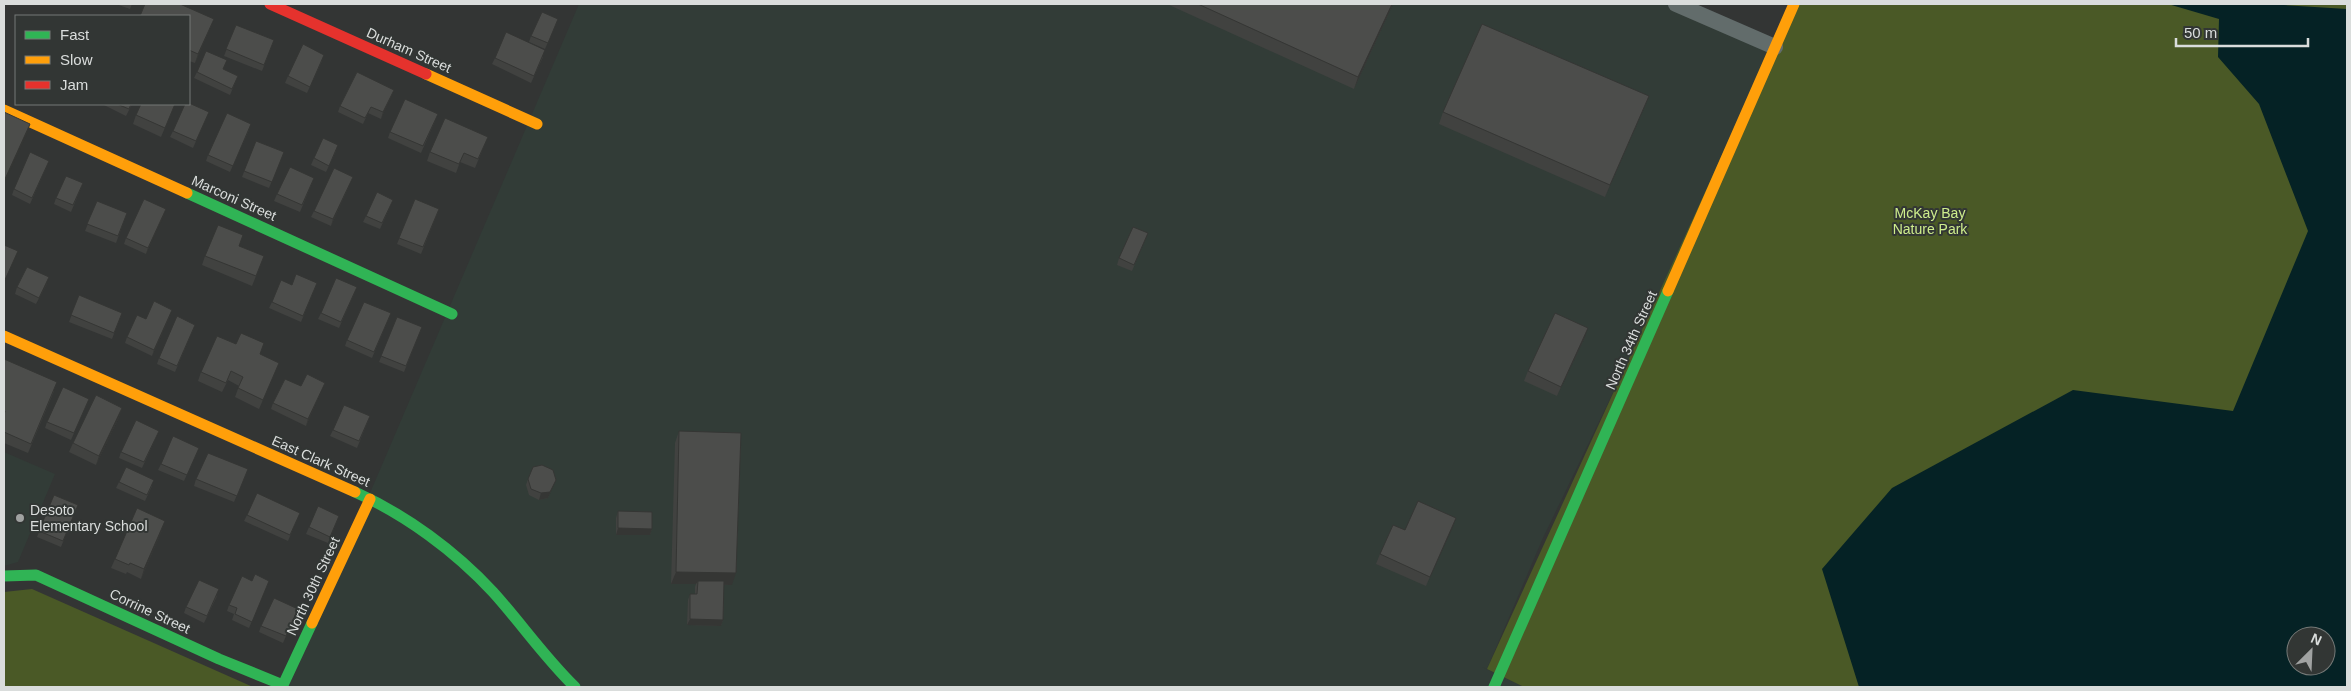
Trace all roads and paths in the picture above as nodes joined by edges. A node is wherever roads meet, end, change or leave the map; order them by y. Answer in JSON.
{"nodes":[{"id":1,"x":270,"y":4,"type":"edge"},
{"id":2,"x":1676,"y":4,"type":"edge"},
{"id":3,"x":1794,"y":4,"type":"edge"},
{"id":4,"x":1775,"y":48,"type":"junction"},
{"id":5,"x":4,"y":110,"type":"edge"},
{"id":6,"x":536,"y":124,"type":"dead end"},
{"id":7,"x":452,"y":314,"type":"dead end"},
{"id":8,"x":4,"y":336,"type":"edge"},
{"id":9,"x":370,"y":499,"type":"junction"},
{"id":10,"x":4,"y":576,"type":"edge"},
{"id":11,"x":283,"y":685,"type":"joint"},
{"id":12,"x":575,"y":687,"type":"edge"},
{"id":13,"x":1494,"y":687,"type":"edge"}],
"edges":[{"from":1,"to":6,"type":"street","name":"Durham Street"},
{"from":2,"to":4,"type":"street"},
{"from":3,"to":4,"type":"street","name":"North 34th Street"},
{"from":4,"to":13,"type":"street","name":"North 34th Street"},
{"from":5,"to":7,"type":"street","name":"Marconi Street"},
{"from":8,"to":9,"type":"street","name":"East Clark Street"},
{"from":9,"to":11,"type":"street","name":"North 30th Street"},
{"from":9,"to":12,"type":"street","name":"East Clark Street"},
{"from":10,"to":11,"type":"street","name":"Corrine Street"}]}
